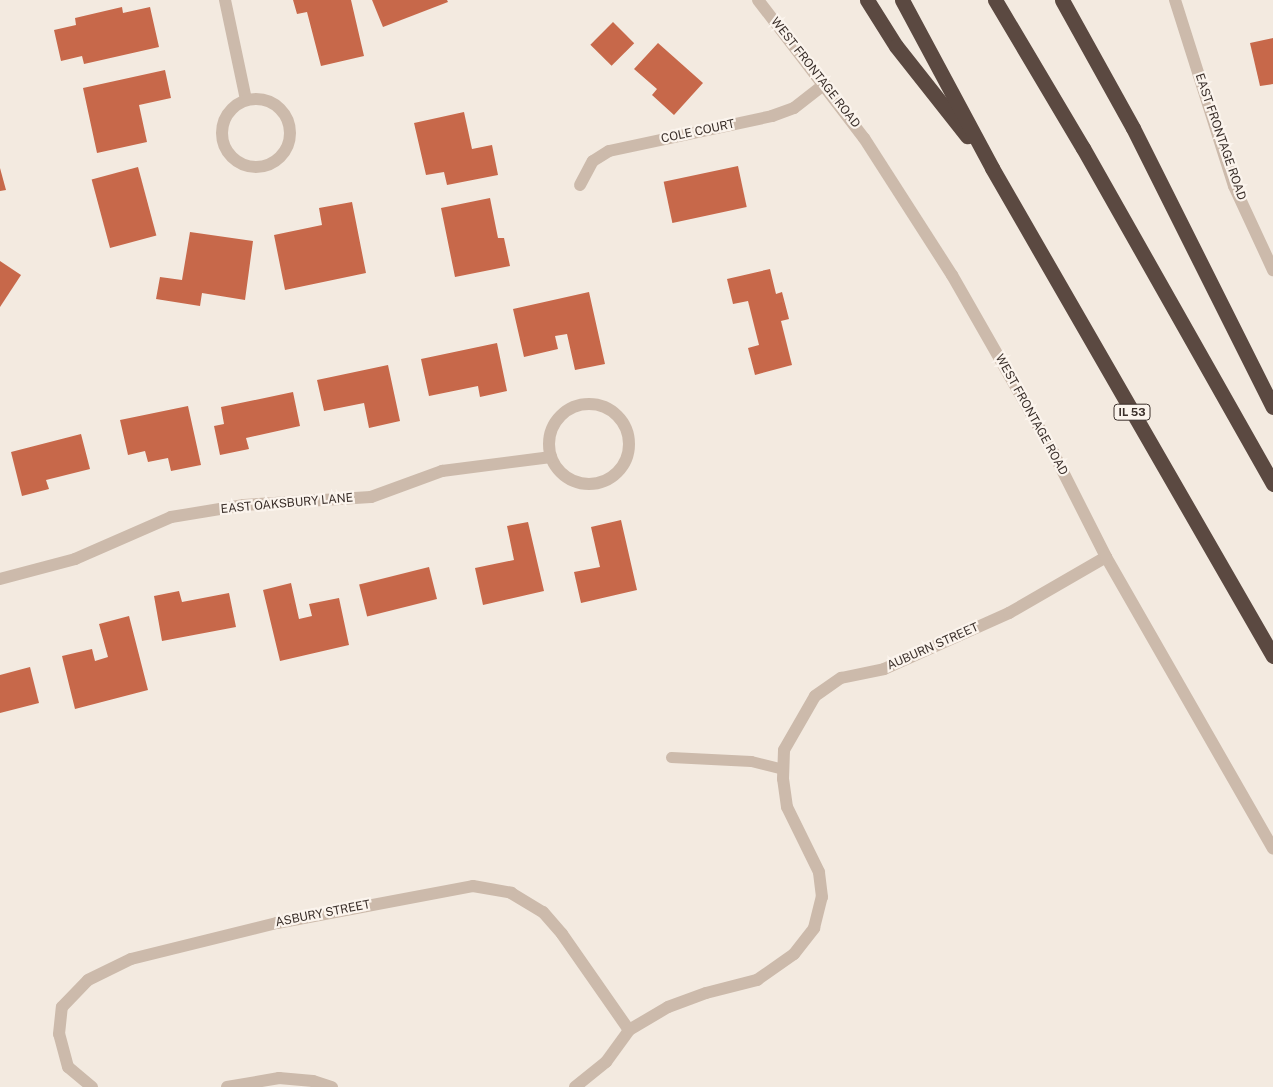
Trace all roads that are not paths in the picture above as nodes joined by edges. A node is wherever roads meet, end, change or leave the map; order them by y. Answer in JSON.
{"nodes":[{"id":1,"x":225,"y":0,"type":"edge"},
{"id":2,"x":758,"y":0,"type":"edge"},
{"id":3,"x":867,"y":0,"type":"edge"},
{"id":4,"x":902,"y":0,"type":"edge"},
{"id":5,"x":995,"y":0,"type":"edge"},
{"id":6,"x":1062,"y":0,"type":"edge"},
{"id":7,"x":1175,"y":0,"type":"edge"},
{"id":8,"x":825,"y":84,"type":"junction"},
{"id":9,"x":246,"y":100,"type":"junction"},
{"id":10,"x":992,"y":168,"type":"junction"},
{"id":11,"x":580,"y":185,"type":"dead end"},
{"id":12,"x":1273,"y":270,"type":"edge"},
{"id":13,"x":1273,"y":407,"type":"edge"},
{"id":14,"x":550,"y":457,"type":"junction"},
{"id":15,"x":1273,"y":484,"type":"edge"},
{"id":16,"x":1106,"y":557,"type":"junction"},
{"id":17,"x":0,"y":579,"type":"edge"},
{"id":18,"x":1273,"y":656,"type":"edge"},
{"id":19,"x":671,"y":757,"type":"dead end"},
{"id":20,"x":783,"y":769,"type":"junction"},
{"id":21,"x":1273,"y":849,"type":"edge"},
{"id":22,"x":629,"y":1030,"type":"junction"},
{"id":23,"x":92,"y":1087,"type":"edge"},
{"id":24,"x":227,"y":1087,"type":"edge"},
{"id":25,"x":332,"y":1087,"type":"edge"},
{"id":26,"x":575,"y":1087,"type":"edge"}],
"edges":[{"from":1,"to":9,"type":"street"},
{"from":2,"to":8,"type":"street","name":"WEST FRONTAGE ROAD"},
{"from":3,"to":10,"type":"highway"},
{"from":4,"to":10,"type":"highway","number":"IL 53"},
{"from":5,"to":15,"type":"highway"},
{"from":6,"to":13,"type":"highway"},
{"from":7,"to":12,"type":"street","name":"EAST FRONTAGE ROAD"},
{"from":8,"to":11,"type":"street","name":"COLE COURT"},
{"from":8,"to":16,"type":"street","name":"WEST FRONTAGE ROAD"},
{"from":9,"to":9,"type":"street"},
{"from":10,"to":18,"type":"highway","number":"IL 53"},
{"from":14,"to":14,"type":"street"},
{"from":14,"to":17,"type":"street","name":"EAST OAKSBURY LANE"},
{"from":16,"to":20,"type":"street","name":"AUBURN STREET"},
{"from":16,"to":21,"type":"street","name":"WEST FRONTAGE ROAD"},
{"from":19,"to":20,"type":"lane"},
{"from":20,"to":22,"type":"street","name":"AUBURN STREET"},
{"from":22,"to":23,"type":"street","name":"ASBURY STREET"},
{"from":22,"to":26,"type":"street","name":"AUBURN STREET"},
{"from":24,"to":25,"type":"street"}]}
